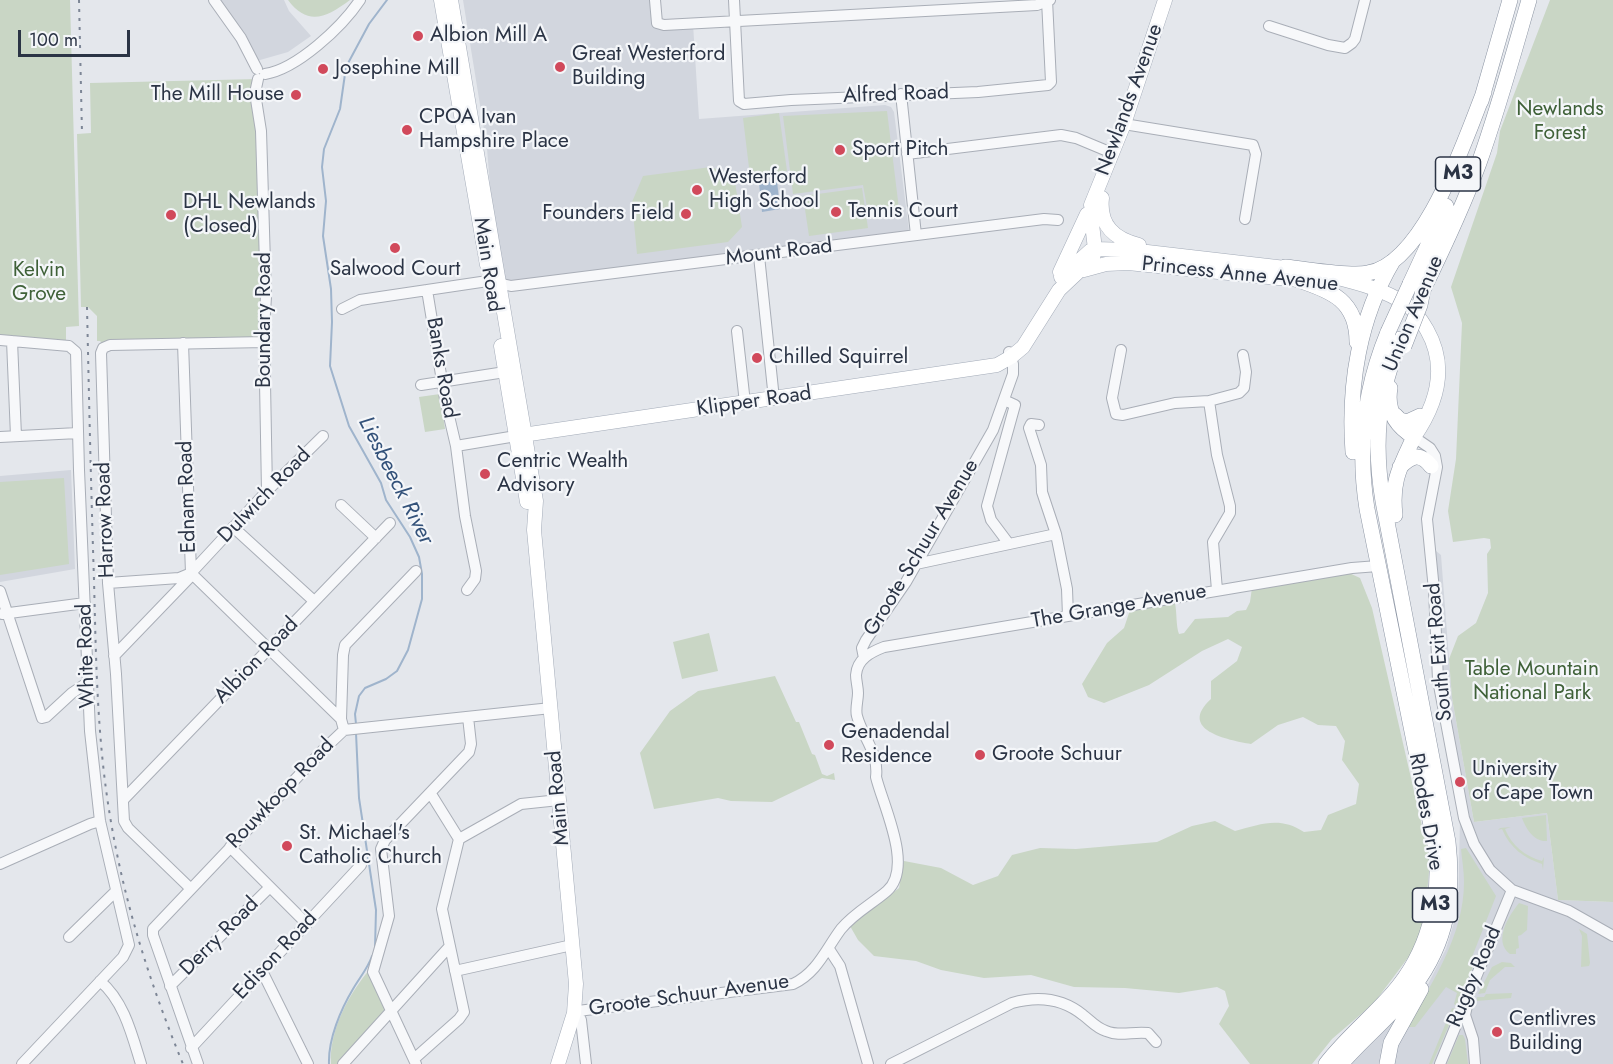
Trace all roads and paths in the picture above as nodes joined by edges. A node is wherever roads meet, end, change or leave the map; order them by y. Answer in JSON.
{"nodes":[{"id":1,"x":214,"y":0,"type":"edge"},
{"id":2,"x":360,"y":0,"type":"edge"},
{"id":3,"x":441,"y":0,"type":"edge"},
{"id":4,"x":452,"y":0,"type":"edge"},
{"id":5,"x":654,"y":0,"type":"edge"},
{"id":6,"x":734,"y":0,"type":"edge"},
{"id":7,"x":1048,"y":0,"type":"edge"},
{"id":8,"x":1165,"y":0,"type":"edge"},
{"id":9,"x":1365,"y":0,"type":"edge"},
{"id":10,"x":1510,"y":0,"type":"edge"},
{"id":11,"x":1529,"y":0,"type":"edge"},
{"id":12,"x":735,"y":20,"type":"junction"},
{"id":13,"x":1269,"y":26,"type":"dead end"},
{"id":14,"x":260,"y":74,"type":"junction"},
{"id":15,"x":1484,"y":92,"type":"junction"},
{"id":16,"x":901,"y":94,"type":"junction"},
{"id":17,"x":1124,"y":124,"type":"junction"},
{"id":18,"x":1112,"y":153,"type":"junction"},
{"id":19,"x":907,"y":154,"type":"junction"},
{"id":20,"x":1105,"y":172,"type":"junction"},
{"id":21,"x":1094,"y":199,"type":"junction"},
{"id":22,"x":1087,"y":214,"type":"junction"},
{"id":23,"x":1245,"y":219,"type":"dead end"},
{"id":24,"x":1058,"y":220,"type":"dead end"},
{"id":25,"x":916,"y":235,"type":"junction"},
{"id":26,"x":1093,"y":252,"type":"junction"},
{"id":27,"x":1169,"y":255,"type":"junction"},
{"id":28,"x":759,"y":256,"type":"junction"},
{"id":29,"x":1394,"y":261,"type":"junction"},
{"id":30,"x":1286,"y":267,"type":"junction"},
{"id":31,"x":1183,"y":268,"type":"junction"},
{"id":32,"x":1080,"y":272,"type":"junction"},
{"id":33,"x":1298,"y":280,"type":"junction"},
{"id":34,"x":495,"y":283,"type":"junction"},
{"id":35,"x":1054,"y":285,"type":"junction"},
{"id":36,"x":1416,"y":287,"type":"junction"},
{"id":37,"x":427,"y":290,"type":"junction"},
{"id":38,"x":1377,"y":294,"type":"junction"},
{"id":39,"x":342,"y":309,"type":"dead end"},
{"id":40,"x":737,"y":331,"type":"dead end"},
{"id":41,"x":0,"y":339,"type":"edge"},
{"id":42,"x":1397,"y":339,"type":"junction"},
{"id":43,"x":12,"y":341,"type":"junction"},
{"id":44,"x":265,"y":342,"type":"junction"},
{"id":45,"x":183,"y":343,"type":"junction"},
{"id":46,"x":1121,"y":350,"type":"dead end"},
{"id":47,"x":1010,"y":354,"type":"junction"},
{"id":48,"x":1243,"y":355,"type":"dead end"},
{"id":49,"x":1357,"y":357,"type":"junction"},
{"id":50,"x":505,"y":372,"type":"junction"},
{"id":51,"x":443,"y":381,"type":"junction"},
{"id":52,"x":421,"y":385,"type":"dead end"},
{"id":53,"x":774,"y":399,"type":"junction"},
{"id":54,"x":1004,"y":400,"type":"junction"},
{"id":55,"x":1209,"y":400,"type":"junction"},
{"id":56,"x":745,"y":403,"type":"junction"},
{"id":57,"x":1391,"y":410,"type":"junction"},
{"id":58,"x":1420,"y":416,"type":"junction"},
{"id":59,"x":1039,"y":425,"type":"dead end"},
{"id":60,"x":78,"y":433,"type":"junction"},
{"id":61,"x":520,"y":435,"type":"junction"},
{"id":62,"x":16,"y":436,"type":"junction"},
{"id":63,"x":323,"y":436,"type":"dead end"},
{"id":64,"x":0,"y":437,"type":"edge"},
{"id":65,"x":1414,"y":437,"type":"junction"},
{"id":66,"x":456,"y":446,"type":"junction"},
{"id":67,"x":1431,"y":466,"type":"junction"},
{"id":68,"x":1400,"y":467,"type":"junction"},
{"id":69,"x":267,"y":491,"type":"junction"},
{"id":70,"x":1432,"y":491,"type":"junction"},
{"id":71,"x":341,"y":504,"type":"dead end"},
{"id":72,"x":390,"y":523,"type":"dead end"},
{"id":73,"x":233,"y":527,"type":"junction"},
{"id":74,"x":1056,"y":534,"type":"junction"},
{"id":75,"x":376,"y":538,"type":"junction"},
{"id":76,"x":1009,"y":544,"type":"junction"},
{"id":77,"x":916,"y":564,"type":"junction"},
{"id":78,"x":1378,"y":564,"type":"junction"},
{"id":79,"x":416,"y":571,"type":"dead end"},
{"id":80,"x":192,"y":574,"type":"junction"},
{"id":81,"x":108,"y":583,"type":"junction"},
{"id":82,"x":467,"y":590,"type":"dead end"},
{"id":83,"x":1217,"y":590,"type":"junction"},
{"id":84,"x":0,"y":591,"type":"edge"},
{"id":85,"x":314,"y":601,"type":"junction"},
{"id":86,"x":85,"y":603,"type":"junction"},
{"id":87,"x":3,"y":613,"type":"edge"},
{"id":88,"x":1068,"y":616,"type":"junction"},
{"id":89,"x":1410,"y":640,"type":"junction"},
{"id":90,"x":269,"y":648,"type":"junction"},
{"id":91,"x":114,"y":656,"type":"junction"},
{"id":92,"x":864,"y":658,"type":"junction"},
{"id":93,"x":87,"y":683,"type":"junction"},
{"id":94,"x":551,"y":708,"type":"junction"},
{"id":95,"x":468,"y":717,"type":"junction"},
{"id":96,"x":349,"y":726,"type":"junction"},
{"id":97,"x":431,"y":794,"type":"junction"},
{"id":98,"x":123,"y":800,"type":"junction"},
{"id":99,"x":559,"y":800,"type":"junction"},
{"id":100,"x":100,"y":821,"type":"junction"},
{"id":101,"x":459,"y":840,"type":"junction"},
{"id":102,"x":1448,"y":842,"type":"junction"},
{"id":103,"x":230,"y":847,"type":"junction"},
{"id":104,"x":0,"y":864,"type":"edge"},
{"id":105,"x":361,"y":865,"type":"dead end"},
{"id":106,"x":190,"y":888,"type":"junction"},
{"id":107,"x":269,"y":888,"type":"junction"},
{"id":108,"x":116,"y":891,"type":"junction"},
{"id":109,"x":1515,"y":892,"type":"junction"},
{"id":110,"x":307,"y":924,"type":"junction"},
{"id":111,"x":1613,"y":936,"type":"edge"},
{"id":112,"x":69,"y":937,"type":"dead end"},
{"id":113,"x":572,"y":945,"type":"junction"},
{"id":114,"x":449,"y":947,"type":"junction"},
{"id":115,"x":829,"y":948,"type":"junction"},
{"id":116,"x":262,"y":971,"type":"junction"},
{"id":117,"x":455,"y":971,"type":"junction"},
{"id":118,"x":100,"y":981,"type":"junction"},
{"id":119,"x":170,"y":986,"type":"junction"},
{"id":120,"x":576,"y":1009,"type":"junction"},
{"id":121,"x":390,"y":1010,"type":"junction"},
{"id":122,"x":1470,"y":1031,"type":"junction"},
{"id":123,"x":1450,"y":1037,"type":"junction"},
{"id":124,"x":1156,"y":1042,"type":"dead end"},
{"id":125,"x":191,"y":1048,"type":"junction"},
{"id":126,"x":415,"y":1062,"type":"edge"},
{"id":127,"x":25,"y":1063,"type":"edge"},
{"id":128,"x":141,"y":1064,"type":"edge"},
{"id":129,"x":198,"y":1064,"type":"edge"},
{"id":130,"x":308,"y":1064,"type":"edge"},
{"id":131,"x":343,"y":1064,"type":"edge"},
{"id":132,"x":558,"y":1064,"type":"edge"},
{"id":133,"x":586,"y":1064,"type":"edge"},
{"id":134,"x":868,"y":1064,"type":"edge"},
{"id":135,"x":891,"y":1064,"type":"edge"},
{"id":136,"x":1326,"y":1064,"type":"edge"},
{"id":137,"x":1341,"y":1064,"type":"edge"},
{"id":138,"x":1387,"y":1064,"type":"edge"},
{"id":139,"x":1440,"y":1064,"type":"edge"},
{"id":140,"x":1475,"y":1064,"type":"edge"}],
"edges":[{"from":1,"to":14,"type":"street"},
{"from":2,"to":14,"type":"street"},
{"from":3,"to":34,"type":"main road","name":"Main Road"},
{"from":4,"to":34,"type":"main road","name":"Main Road"},
{"from":5,"to":12,"type":"street"},
{"from":6,"to":12,"type":"street"},
{"from":7,"to":12,"type":"street"},
{"from":7,"to":16,"type":"street","name":"Alfred Road"},
{"from":8,"to":17,"type":"main road","name":"Newlands Avenue"},
{"from":9,"to":13,"type":"street"},
{"from":10,"to":15,"type":"highway","name":"Union Avenue","number":"M3"},
{"from":11,"to":36,"type":"highway","name":"Union Avenue","number":"M3"},
{"from":12,"to":16,"type":"street","name":"Alfred Road"},
{"from":14,"to":44,"type":"street","name":"Boundary Road"},
{"from":15,"to":29,"type":"highway"},
{"from":15,"to":36,"type":"highway","name":"Union Avenue","number":"M3"},
{"from":16,"to":19,"type":"street"},
{"from":17,"to":18,"type":"main road","name":"Newlands Avenue"},
{"from":17,"to":23,"type":"street"},
{"from":18,"to":19,"type":"street"},
{"from":18,"to":20,"type":"main road","name":"Newlands Avenue"},
{"from":19,"to":25,"type":"street"},
{"from":20,"to":21,"type":"main road","name":"Newlands Avenue"},
{"from":20,"to":27,"type":"main road"},
{"from":21,"to":22,"type":"main road","name":"Newlands Avenue"},
{"from":21,"to":26,"type":"main road","name":"Newlands Avenue"},
{"from":22,"to":26,"type":"main road","name":"Newlands Avenue"},
{"from":22,"to":35,"type":"main road"},
{"from":24,"to":25,"type":"street","name":"Mount Road"},
{"from":25,"to":28,"type":"street","name":"Mount Road"},
{"from":26,"to":27,"type":"main road","name":"Princess Anne Avenue"},
{"from":26,"to":31,"type":"main road"},
{"from":26,"to":32,"type":"main road","name":"Klipper Road"},
{"from":26,"to":35,"type":"main road","name":"Klipper Road"},
{"from":27,"to":30,"type":"main road","name":"Princess Anne Avenue"},
{"from":28,"to":34,"type":"street","name":"Mount Road"},
{"from":28,"to":53,"type":"street"},
{"from":29,"to":30,"type":"highway"},
{"from":29,"to":38,"type":"highway"},
{"from":30,"to":38,"type":"main road","name":"Princess Anne Avenue"},
{"from":31,"to":32,"type":"main road","name":"Princess Anne Avenue"},
{"from":31,"to":33,"type":"main road","name":"Princess Anne Avenue"},
{"from":32,"to":47,"type":"main road","name":"Klipper Road"},
{"from":33,"to":38,"type":"main road","name":"Princess Anne Avenue"},
{"from":33,"to":49,"type":"highway"},
{"from":34,"to":37,"type":"street","name":"Mount Road"},
{"from":34,"to":50,"type":"main road","name":"Main Road"},
{"from":34,"to":61,"type":"main road","name":"Main Road"},
{"from":35,"to":47,"type":"main road","name":"Klipper Road"},
{"from":36,"to":42,"type":"highway","name":"Union Avenue","number":"M3","bridge":true},
{"from":37,"to":39,"type":"street","name":"Mount Road"},
{"from":37,"to":51,"type":"street","name":"Banks Road"},
{"from":38,"to":49,"type":"highway"},
{"from":38,"to":58,"type":"main road","name":"Princess Anne Avenue"},
{"from":38,"to":65,"type":"main road","name":"Princess Anne Avenue"},
{"from":40,"to":56,"type":"street"},
{"from":41,"to":43,"type":"street"},
{"from":42,"to":57,"type":"highway"},
{"from":42,"to":78,"type":"highway","name":"Union Avenue","number":"M3"},
{"from":42,"to":89,"type":"highway","name":"Union Avenue","number":"M3"},
{"from":43,"to":60,"type":"street","name":"White Road"},
{"from":43,"to":62,"type":"street"},
{"from":44,"to":45,"type":"street"},
{"from":44,"to":69,"type":"street","name":"Boundary Road"},
{"from":45,"to":80,"type":"street","name":"Ednam Road"},
{"from":45,"to":81,"type":"street","name":"Harrow Road"},
{"from":46,"to":55,"type":"street"},
{"from":47,"to":53,"type":"main road","name":"Klipper Road"},
{"from":47,"to":54,"type":"street","name":"Groote Schuur Avenue"},
{"from":48,"to":55,"type":"street"},
{"from":49,"to":78,"type":"highway"},
{"from":50,"to":51,"type":"street"},
{"from":50,"to":61,"type":"main road","name":"Main Road"},
{"from":51,"to":52,"type":"street"},
{"from":51,"to":66,"type":"street","name":"Banks Road"},
{"from":53,"to":56,"type":"main road","name":"Klipper Road"},
{"from":54,"to":76,"type":"street"},
{"from":54,"to":77,"type":"street","name":"Groote Schuur Avenue"},
{"from":55,"to":83,"type":"street"},
{"from":56,"to":61,"type":"main road","name":"Klipper Road"},
{"from":57,"to":58,"type":"highway"},
{"from":57,"to":65,"type":"highway"},
{"from":58,"to":65,"type":"main road","name":"Princess Anne Avenue"},
{"from":59,"to":74,"type":"street"},
{"from":60,"to":62,"type":"street"},
{"from":60,"to":86,"type":"street","name":"White Road"},
{"from":61,"to":66,"type":"street"},
{"from":61,"to":94,"type":"main road","name":"Main Road"},
{"from":62,"to":64,"type":"street"},
{"from":63,"to":69,"type":"street","name":"Dulwich Road"},
{"from":65,"to":67,"type":"street"},
{"from":65,"to":68,"type":"highway"},
{"from":65,"to":70,"type":"street"},
{"from":66,"to":82,"type":"street","name":"Banks Road"},
{"from":67,"to":68,"type":"highway"},
{"from":67,"to":70,"type":"street"},
{"from":68,"to":89,"type":"highway"},
{"from":69,"to":73,"type":"street","name":"Dulwich Road"},
{"from":70,"to":109,"type":"street","name":"South Exit Road"},
{"from":71,"to":75,"type":"street"},
{"from":72,"to":75,"type":"street","name":"Albion Road"},
{"from":73,"to":80,"type":"street","name":"Dulwich Road"},
{"from":73,"to":85,"type":"street"},
{"from":74,"to":76,"type":"street"},
{"from":74,"to":88,"type":"street"},
{"from":75,"to":85,"type":"street","name":"Albion Road"},
{"from":76,"to":77,"type":"street"},
{"from":77,"to":92,"type":"street","name":"Groote Schuur Avenue"},
{"from":78,"to":83,"type":"street","name":"The Grange Avenue"},
{"from":78,"to":136,"type":"highway","name":"Rhodes Drive","number":"M3"},
{"from":79,"to":96,"type":"street"},
{"from":80,"to":81,"type":"street"},
{"from":80,"to":90,"type":"street","name":"Ednam Road"},
{"from":80,"to":91,"type":"street","name":"Dulwich Road"},
{"from":81,"to":91,"type":"street","name":"Harrow Road"},
{"from":83,"to":88,"type":"street","name":"The Grange Avenue"},
{"from":84,"to":87,"type":"street"},
{"from":85,"to":90,"type":"street","name":"Albion Road"},
{"from":86,"to":87,"type":"street"},
{"from":86,"to":93,"type":"street","name":"White Road"},
{"from":87,"to":93,"type":"street"},
{"from":88,"to":92,"type":"street","name":"The Grange Avenue"},
{"from":89,"to":102,"type":"highway","name":"Rhodes Drive","number":"M3"},
{"from":90,"to":96,"type":"street","name":"Ednam Road"},
{"from":90,"to":98,"type":"street","name":"Albion Road"},
{"from":91,"to":98,"type":"street","name":"Harrow Road"},
{"from":92,"to":115,"type":"street","name":"Groote Schuur Avenue"},
{"from":93,"to":100,"type":"street","name":"White Road"},
{"from":94,"to":95,"type":"street","name":"Rouwkoop Road"},
{"from":94,"to":99,"type":"main road","name":"Main Road"},
{"from":95,"to":96,"type":"street","name":"Rouwkoop Road"},
{"from":95,"to":97,"type":"street"},
{"from":96,"to":103,"type":"street","name":"Rouwkoop Road"},
{"from":97,"to":101,"type":"street"},
{"from":97,"to":121,"type":"street"},
{"from":98,"to":106,"type":"street","name":"Harrow Road"},
{"from":99,"to":101,"type":"street"},
{"from":99,"to":113,"type":"main road","name":"Main Road"},
{"from":100,"to":104,"type":"street"},
{"from":100,"to":108,"type":"street","name":"White Road"},
{"from":101,"to":114,"type":"street"},
{"from":102,"to":137,"type":"highway","name":"Rhodes Drive","number":"M3"},
{"from":102,"to":138,"type":"highway"},
{"from":103,"to":106,"type":"street","name":"Rouwkoop Road"},
{"from":103,"to":107,"type":"street"},
{"from":105,"to":110,"type":"street","name":"Edison Road"},
{"from":106,"to":119,"type":"street","name":"Rouwkoop Road"},
{"from":107,"to":110,"type":"street"},
{"from":107,"to":119,"type":"street","name":"Derry Road"},
{"from":108,"to":112,"type":"street"},
{"from":108,"to":118,"type":"street","name":"White Road"},
{"from":109,"to":111,"type":"street"},
{"from":109,"to":122,"type":"street","name":"Rugby Road"},
{"from":109,"to":123,"type":"street","name":"Rugby Road"},
{"from":110,"to":116,"type":"street","name":"Edison Road"},
{"from":113,"to":117,"type":"street"},
{"from":113,"to":120,"type":"main road","name":"Main Road"},
{"from":114,"to":117,"type":"street"},
{"from":114,"to":121,"type":"street"},
{"from":115,"to":120,"type":"street","name":"Groote Schuur Avenue"},
{"from":115,"to":134,"type":"street"},
{"from":116,"to":125,"type":"street","name":"Edison Road"},
{"from":116,"to":130,"type":"street"},
{"from":117,"to":126,"type":"street"},
{"from":118,"to":127,"type":"street"},
{"from":118,"to":128,"type":"street"},
{"from":119,"to":125,"type":"street"},
{"from":120,"to":132,"type":"main road","name":"Main Road"},
{"from":120,"to":133,"type":"street"},
{"from":121,"to":126,"type":"street"},
{"from":121,"to":131,"type":"street"},
{"from":122,"to":123,"type":"street"},
{"from":122,"to":140,"type":"street","name":"Rugby Road"},
{"from":123,"to":139,"type":"street","name":"Rugby Road"},
{"from":124,"to":135,"type":"street"},
{"from":125,"to":129,"type":"street"}]}
